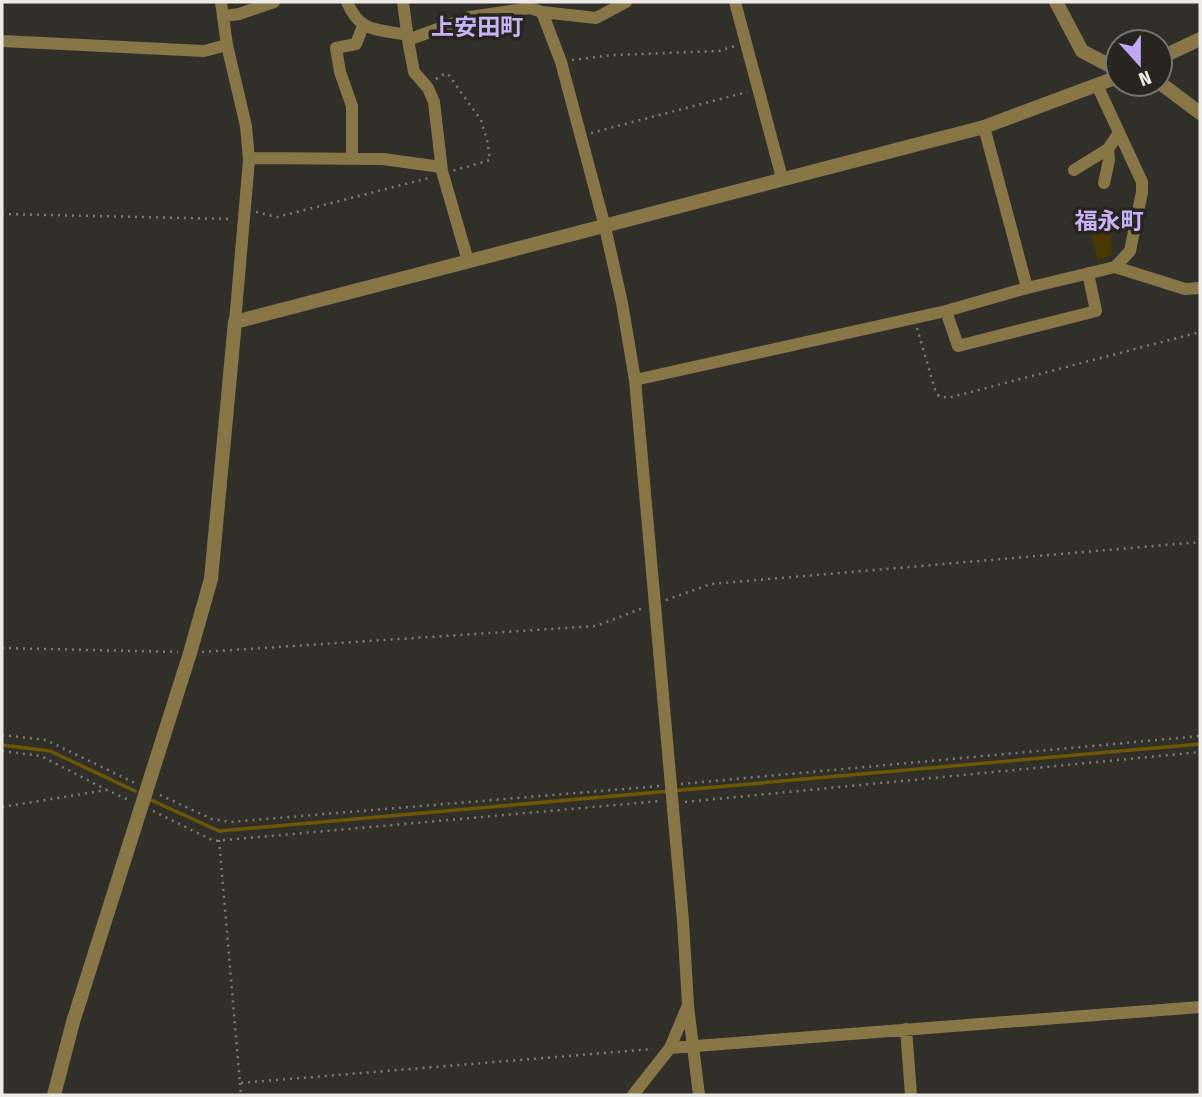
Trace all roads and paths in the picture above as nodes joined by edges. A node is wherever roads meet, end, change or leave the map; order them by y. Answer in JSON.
{"nodes":[{"id":1,"x":221,"y":2,"type":"edge"},
{"id":2,"x":274,"y":2,"type":"edge"},
{"id":3,"x":347,"y":2,"type":"edge"},
{"id":4,"x":403,"y":2,"type":"edge"},
{"id":5,"x":626,"y":2,"type":"edge"},
{"id":6,"x":735,"y":2,"type":"edge"},
{"id":7,"x":1056,"y":2,"type":"edge"},
{"id":8,"x":533,"y":7,"type":"edge"},
{"id":9,"x":224,"y":16,"type":"junction"},
{"id":10,"x":363,"y":26,"type":"junction"},
{"id":11,"x":407,"y":37,"type":"junction"},
{"id":12,"x":1200,"y":39,"type":"edge"},
{"id":13,"x":2,"y":41,"type":"edge"},
{"id":14,"x":746,"y":43,"type":"junction"},
{"id":15,"x":227,"y":45,"type":"junction"},
{"id":16,"x":1174,"y":51,"type":"edge"},
{"id":17,"x":561,"y":62,"type":"junction"},
{"id":18,"x":1104,"y":62,"type":"edge"},
{"id":19,"x":449,"y":74,"type":"dead end"},
{"id":20,"x":1104,"y":82,"type":"edge"},
{"id":21,"x":1097,"y":85,"type":"junction"},
{"id":22,"x":758,"y":90,"type":"junction"},
{"id":23,"x":1174,"y":94,"type":"edge"},
{"id":24,"x":1200,"y":113,"type":"edge"},
{"id":25,"x":984,"y":127,"type":"junction"},
{"id":26,"x":1119,"y":133,"type":"junction"},
{"id":27,"x":581,"y":135,"type":"junction"},
{"id":28,"x":1108,"y":149,"type":"junction"},
{"id":29,"x":249,"y":158,"type":"junction"},
{"id":30,"x":352,"y":159,"type":"junction"},
{"id":31,"x":1074,"y":170,"type":"dead end"},
{"id":32,"x":442,"y":171,"type":"junction"},
{"id":33,"x":782,"y":178,"type":"junction"},
{"id":34,"x":1104,"y":183,"type":"dead end"},
{"id":35,"x":2,"y":214,"type":"edge"},
{"id":36,"x":245,"y":215,"type":"junction"},
{"id":37,"x":605,"y":227,"type":"junction"},
{"id":38,"x":468,"y":261,"type":"junction"},
{"id":39,"x":1115,"y":267,"type":"junction"},
{"id":40,"x":1088,"y":273,"type":"junction"},
{"id":41,"x":1027,"y":288,"type":"junction"},
{"id":42,"x":1200,"y":288,"type":"edge"},
{"id":43,"x":946,"y":311,"type":"junction"},
{"id":44,"x":914,"y":318,"type":"junction"},
{"id":45,"x":235,"y":322,"type":"junction"},
{"id":46,"x":1200,"y":332,"type":"edge"},
{"id":47,"x":635,"y":380,"type":"junction"},
{"id":48,"x":1200,"y":541,"type":"edge"},
{"id":49,"x":654,"y":604,"type":"junction"},
{"id":50,"x":2,"y":648,"type":"edge"},
{"id":51,"x":190,"y":653,"type":"junction"},
{"id":52,"x":2,"y":735,"type":"edge"},
{"id":53,"x":1200,"y":736,"type":"edge"},
{"id":54,"x":2,"y":751,"type":"edge"},
{"id":55,"x":1200,"y":752,"type":"edge"},
{"id":56,"x":671,"y":785,"type":"junction"},
{"id":57,"x":147,"y":788,"type":"junction"},
{"id":58,"x":107,"y":790,"type":"junction"},
{"id":59,"x":672,"y":802,"type":"junction"},
{"id":60,"x":141,"y":806,"type":"junction"},
{"id":61,"x":2,"y":807,"type":"edge"},
{"id":62,"x":219,"y":840,"type":"junction"},
{"id":63,"x":688,"y":1006,"type":"junction"},
{"id":64,"x":1200,"y":1007,"type":"edge"},
{"id":65,"x":906,"y":1029,"type":"junction"},
{"id":66,"x":693,"y":1046,"type":"junction"},
{"id":67,"x":670,"y":1048,"type":"junction"},
{"id":68,"x":240,"y":1083,"type":"junction"},
{"id":69,"x":54,"y":1095,"type":"edge"},
{"id":70,"x":241,"y":1095,"type":"edge"},
{"id":71,"x":632,"y":1095,"type":"edge"},
{"id":72,"x":699,"y":1095,"type":"edge"},
{"id":73,"x":911,"y":1095,"type":"edge"}],
"edges":[{"from":1,"to":9,"type":"street"},
{"from":2,"to":9,"type":"street"},
{"from":3,"to":10,"type":"street"},
{"from":4,"to":11,"type":"street"},
{"from":5,"to":8,"type":"street"},
{"from":6,"to":14,"type":"street"},
{"from":7,"to":18,"type":"street"},
{"from":8,"to":11,"type":"street"},
{"from":8,"to":17,"type":"street"},
{"from":9,"to":15,"type":"street"},
{"from":10,"to":11,"type":"street"},
{"from":10,"to":30,"type":"street"},
{"from":11,"to":32,"type":"street"},
{"from":12,"to":16,"type":"street"},
{"from":13,"to":15,"type":"street"},
{"from":14,"to":17,"type":"path"},
{"from":14,"to":22,"type":"street"},
{"from":15,"to":29,"type":"street"},
{"from":17,"to":27,"type":"street"},
{"from":19,"to":32,"type":"path"},
{"from":20,"to":21,"type":"street"},
{"from":21,"to":25,"type":"street"},
{"from":21,"to":26,"type":"street"},
{"from":22,"to":27,"type":"path"},
{"from":22,"to":33,"type":"street"},
{"from":23,"to":24,"type":"street"},
{"from":25,"to":33,"type":"street"},
{"from":25,"to":41,"type":"street"},
{"from":26,"to":28,"type":"street"},
{"from":26,"to":39,"type":"street"},
{"from":27,"to":37,"type":"street"},
{"from":28,"to":31,"type":"street"},
{"from":28,"to":34,"type":"street"},
{"from":29,"to":30,"type":"street"},
{"from":29,"to":36,"type":"street"},
{"from":30,"to":32,"type":"street"},
{"from":32,"to":36,"type":"path"},
{"from":32,"to":38,"type":"street"},
{"from":33,"to":37,"type":"street"},
{"from":35,"to":36,"type":"path"},
{"from":36,"to":45,"type":"street"},
{"from":37,"to":38,"type":"street"},
{"from":37,"to":47,"type":"street"},
{"from":38,"to":45,"type":"street"},
{"from":39,"to":40,"type":"street"},
{"from":39,"to":42,"type":"street"},
{"from":40,"to":41,"type":"street"},
{"from":40,"to":43,"type":"street"},
{"from":41,"to":43,"type":"street"},
{"from":43,"to":44,"type":"street"},
{"from":44,"to":46,"type":"path"},
{"from":44,"to":47,"type":"street"},
{"from":45,"to":51,"type":"street"},
{"from":47,"to":49,"type":"street"},
{"from":48,"to":49,"type":"path"},
{"from":49,"to":51,"type":"path"},
{"from":49,"to":56,"type":"street"},
{"from":50,"to":51,"type":"path"},
{"from":51,"to":57,"type":"street"},
{"from":52,"to":57,"type":"path"},
{"from":53,"to":56,"type":"path"},
{"from":54,"to":58,"type":"path"},
{"from":55,"to":59,"type":"path"},
{"from":56,"to":57,"type":"path"},
{"from":56,"to":59,"type":"street"},
{"from":57,"to":60,"type":"street"},
{"from":58,"to":60,"type":"path"},
{"from":58,"to":61,"type":"path"},
{"from":59,"to":62,"type":"path"},
{"from":59,"to":63,"type":"street"},
{"from":60,"to":62,"type":"path"},
{"from":60,"to":69,"type":"street"},
{"from":62,"to":68,"type":"path"},
{"from":63,"to":66,"type":"street"},
{"from":63,"to":67,"type":"street"},
{"from":64,"to":65,"type":"street"},
{"from":65,"to":66,"type":"street"},
{"from":65,"to":73,"type":"street"},
{"from":66,"to":67,"type":"street"},
{"from":66,"to":72,"type":"street"},
{"from":67,"to":68,"type":"path"},
{"from":67,"to":71,"type":"street"},
{"from":68,"to":70,"type":"path"}]}
